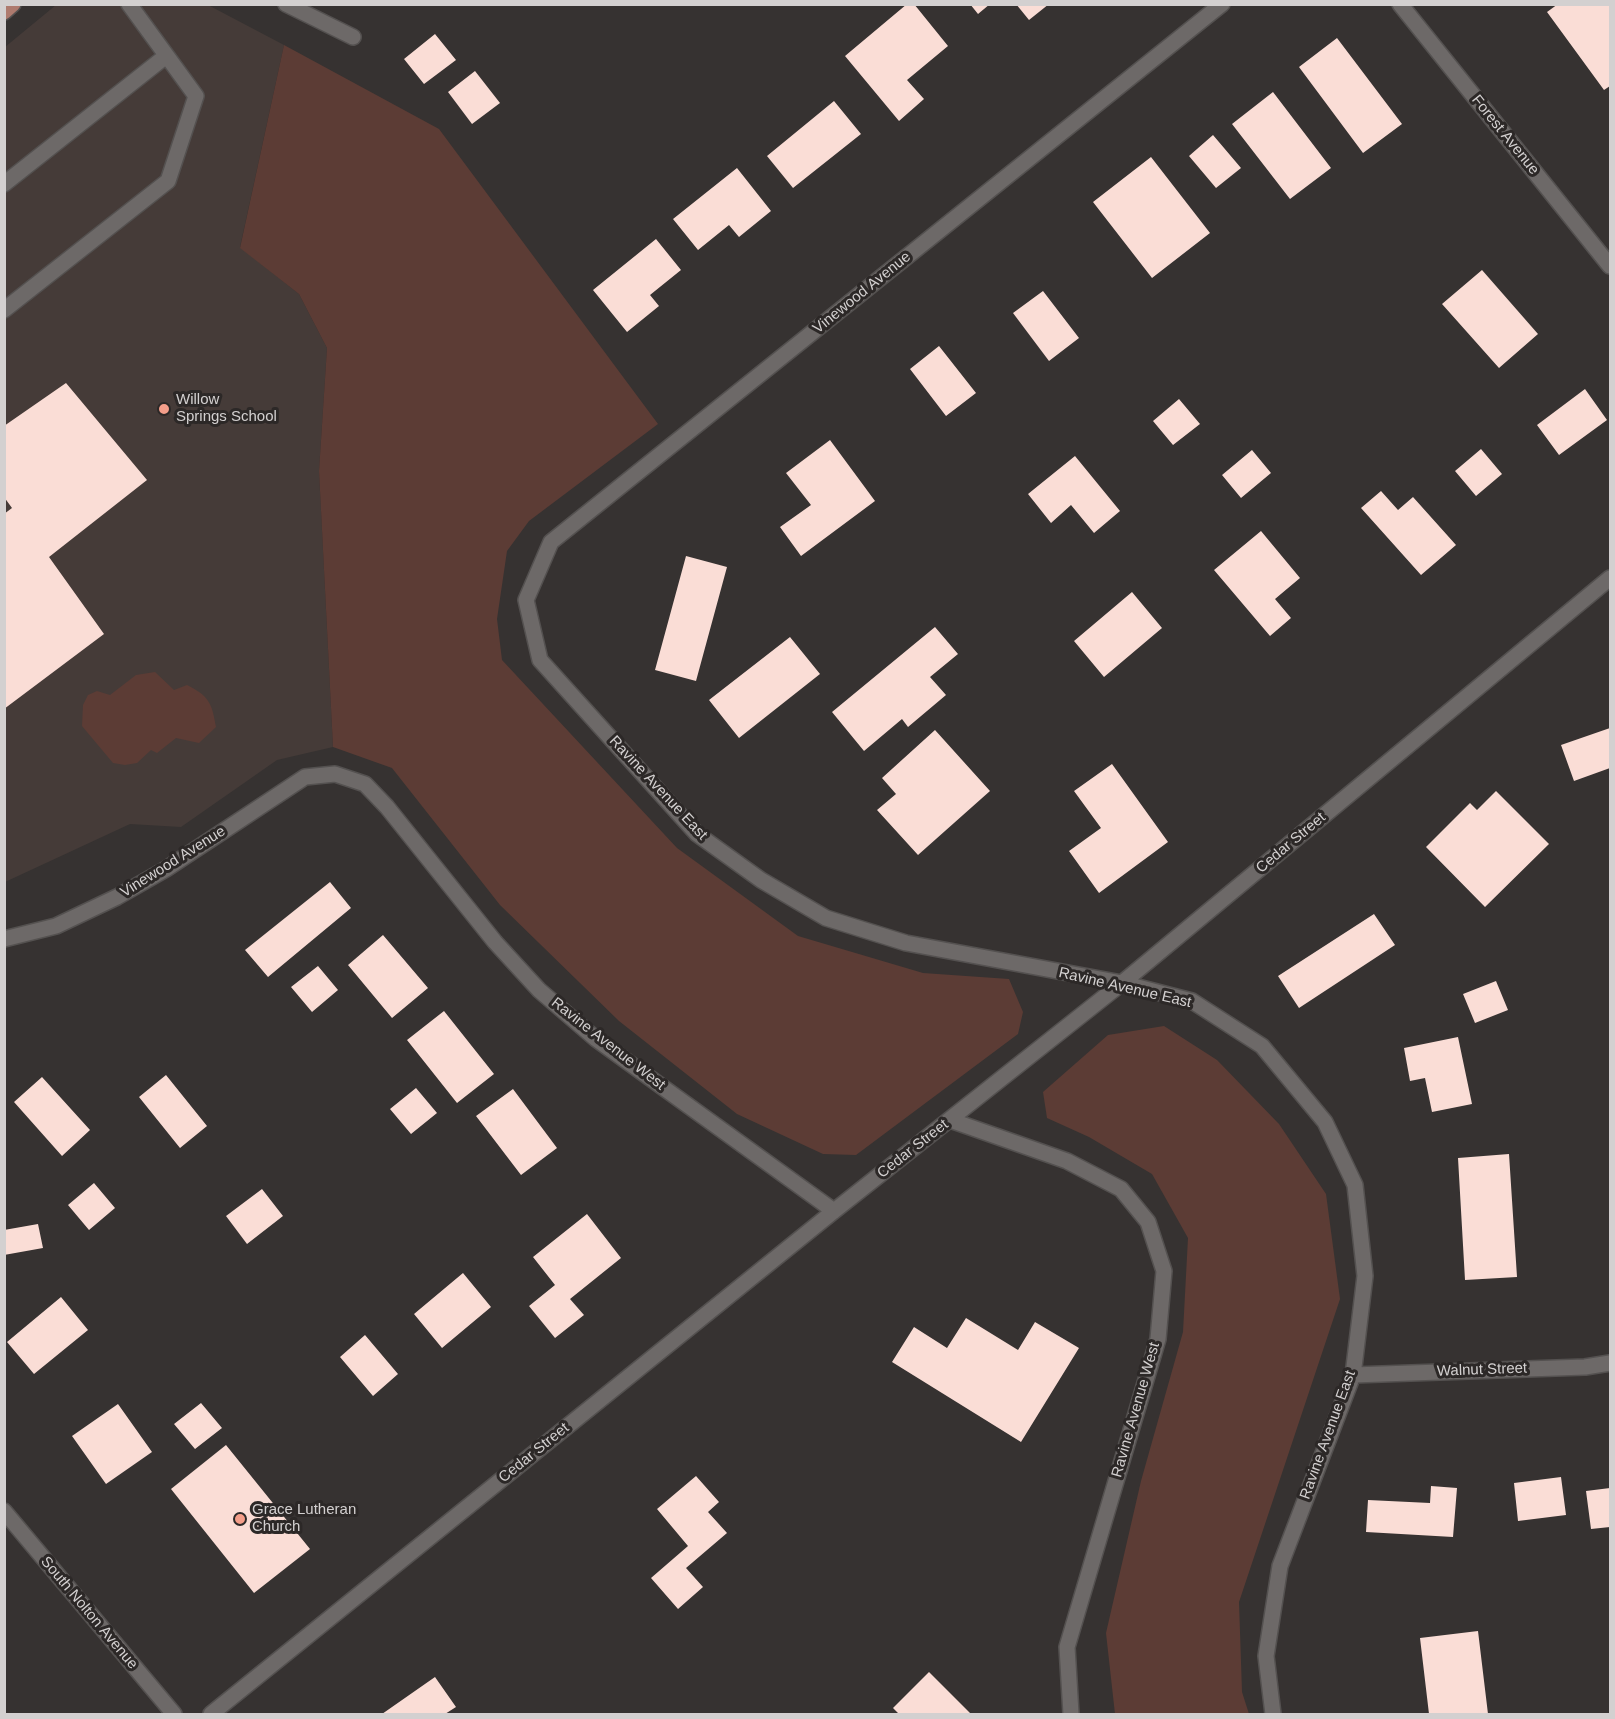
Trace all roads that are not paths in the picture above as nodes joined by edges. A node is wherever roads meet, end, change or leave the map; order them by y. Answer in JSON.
{"nodes":[{"id":1,"x":13,"y":4,"type":"edge"},
{"id":2,"x":129,"y":4,"type":"edge"},
{"id":3,"x":286,"y":4,"type":"edge"},
{"id":4,"x":1222,"y":4,"type":"edge"},
{"id":5,"x":1400,"y":4,"type":"edge"},
{"id":6,"x":4,"y":12,"type":"edge"},
{"id":7,"x":353,"y":37,"type":"dead end"},
{"id":8,"x":166,"y":56,"type":"junction"},
{"id":9,"x":4,"y":184,"type":"edge"},
{"id":10,"x":1611,"y":266,"type":"edge"},
{"id":11,"x":4,"y":310,"type":"edge"},
{"id":12,"x":1611,"y":578,"type":"edge"},
{"id":13,"x":526,"y":600,"type":"joint"},
{"id":14,"x":335,"y":774,"type":"joint"},
{"id":15,"x":4,"y":939,"type":"edge"},
{"id":16,"x":1122,"y":984,"type":"junction"},
{"id":17,"x":950,"y":1120,"type":"junction"},
{"id":18,"x":834,"y":1211,"type":"junction"},
{"id":19,"x":1611,"y":1363,"type":"edge"},
{"id":20,"x":1353,"y":1375,"type":"junction"},
{"id":21,"x":4,"y":1511,"type":"edge"},
{"id":22,"x":174,"y":1714,"type":"edge"},
{"id":23,"x":211,"y":1714,"type":"edge"},
{"id":24,"x":1071,"y":1714,"type":"edge"},
{"id":25,"x":1273,"y":1714,"type":"edge"}],
"edges":[{"from":1,"to":6,"type":"main road"},
{"from":2,"to":8,"type":"street"},
{"from":3,"to":7,"type":"street"},
{"from":4,"to":13,"type":"street","name":"Vinewood Avenue"},
{"from":5,"to":10,"type":"street","name":"Forest Avenue"},
{"from":8,"to":9,"type":"street"},
{"from":8,"to":11,"type":"street"},
{"from":12,"to":16,"type":"street","name":"Cedar Street"},
{"from":13,"to":16,"type":"street","name":"Ravine Avenue East"},
{"from":14,"to":15,"type":"street","name":"Vinewood Avenue"},
{"from":14,"to":18,"type":"street","name":"Ravine Avenue West"},
{"from":16,"to":17,"type":"street","name":"Cedar Street"},
{"from":16,"to":20,"type":"street","name":"Ravine Avenue East"},
{"from":17,"to":18,"type":"street","name":"Cedar Street"},
{"from":17,"to":24,"type":"street","name":"Ravine Avenue West"},
{"from":18,"to":23,"type":"street","name":"Cedar Street"},
{"from":19,"to":20,"type":"street","name":"Walnut Street"},
{"from":20,"to":25,"type":"street","name":"Ravine Avenue East"},
{"from":21,"to":22,"type":"street","name":"South Nolton Avenue"}]}
